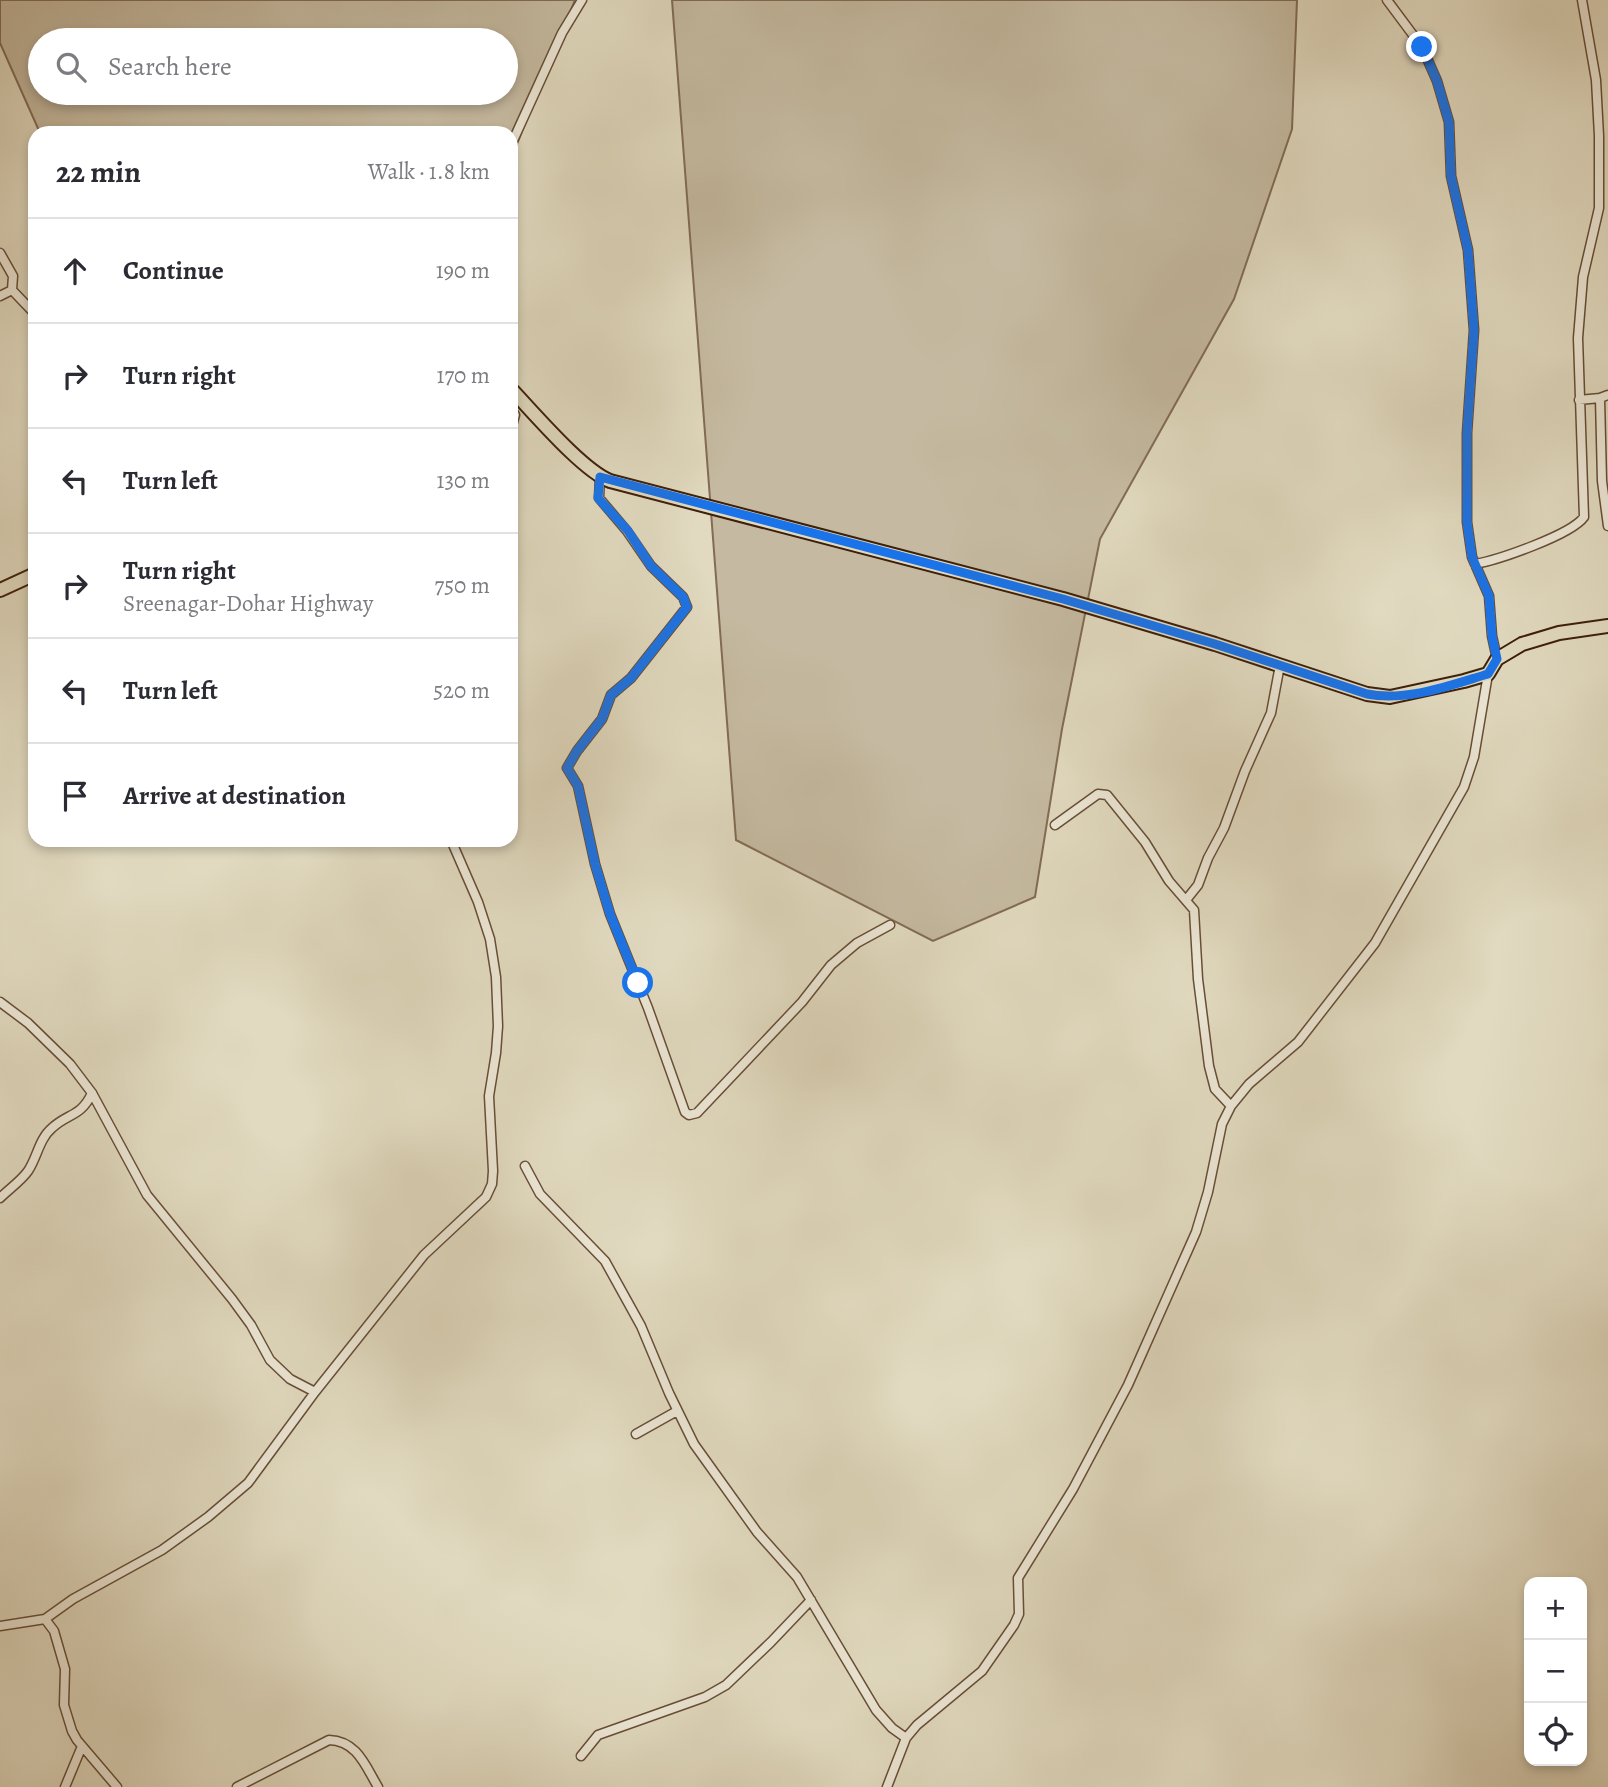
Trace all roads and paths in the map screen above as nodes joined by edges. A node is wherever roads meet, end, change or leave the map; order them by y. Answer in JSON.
{"nodes":[{"id":1,"x":582,"y":0,"type":"edge"},
{"id":2,"x":1387,"y":0,"type":"edge"},
{"id":3,"x":1582,"y":0,"type":"edge"},
{"id":4,"x":518,"y":130,"type":"edge"},
{"id":5,"x":0,"y":253,"type":"edge"},
{"id":6,"x":12,"y":290,"type":"junction"},
{"id":7,"x":0,"y":296,"type":"edge"},
{"id":8,"x":28,"y":307,"type":"edge"},
{"id":9,"x":518,"y":396,"type":"edge"},
{"id":10,"x":1604,"y":397,"type":"edge"},
{"id":11,"x":1580,"y":400,"type":"junction"},
{"id":12,"x":1605,"y":453,"type":"edge"},
{"id":13,"x":600,"y":477,"type":"junction"},
{"id":14,"x":1608,"y":526,"type":"edge"},
{"id":15,"x":1475,"y":564,"type":"junction"},
{"id":16,"x":28,"y":577,"type":"edge"},
{"id":17,"x":0,"y":590,"type":"edge"},
{"id":18,"x":1608,"y":626,"type":"edge"},
{"id":19,"x":1497,"y":659,"type":"junction"},
{"id":20,"x":1280,"y":665,"type":"junction"},
{"id":21,"x":1488,"y":674,"type":"junction"},
{"id":22,"x":1055,"y":825,"type":"dead end"},
{"id":23,"x":454,"y":847,"type":"edge"},
{"id":24,"x":1186,"y":900,"type":"junction"},
{"id":25,"x":890,"y":925,"type":"dead end"},
{"id":26,"x":0,"y":1002,"type":"edge"},
{"id":27,"x":92,"y":1093,"type":"junction"},
{"id":28,"x":1231,"y":1106,"type":"junction"},
{"id":29,"x":525,"y":1167,"type":"dead end"},
{"id":30,"x":0,"y":1198,"type":"edge"},
{"id":31,"x":315,"y":1392,"type":"junction"},
{"id":32,"x":677,"y":1411,"type":"junction"},
{"id":33,"x":635,"y":1434,"type":"dead end"},
{"id":34,"x":811,"y":1600,"type":"junction"},
{"id":35,"x":45,"y":1619,"type":"junction"},
{"id":36,"x":0,"y":1626,"type":"edge"},
{"id":37,"x":906,"y":1738,"type":"junction"},
{"id":38,"x":82,"y":1746,"type":"junction"},
{"id":39,"x":581,"y":1756,"type":"dead end"},
{"id":40,"x":65,"y":1787,"type":"edge"},
{"id":41,"x":117,"y":1787,"type":"edge"},
{"id":42,"x":237,"y":1787,"type":"edge"},
{"id":43,"x":378,"y":1787,"type":"edge"},
{"id":44,"x":887,"y":1787,"type":"edge"}],
"edges":[{"from":1,"to":4,"type":"street"},
{"from":2,"to":15,"type":"street"},
{"from":3,"to":11,"type":"street"},
{"from":5,"to":6,"type":"street"},
{"from":6,"to":7,"type":"street"},
{"from":6,"to":8,"type":"street"},
{"from":9,"to":13,"type":"main road"},
{"from":10,"to":11,"type":"street"},
{"from":10,"to":12,"type":"street"},
{"from":11,"to":15,"type":"street"},
{"from":12,"to":14,"type":"street"},
{"from":13,"to":20,"type":"main road"},
{"from":13,"to":25,"type":"street"},
{"from":15,"to":19,"type":"street"},
{"from":16,"to":17,"type":"main road"},
{"from":18,"to":19,"type":"main road"},
{"from":19,"to":21,"type":"main road"},
{"from":20,"to":21,"type":"main road"},
{"from":20,"to":24,"type":"street"},
{"from":21,"to":28,"type":"street"},
{"from":22,"to":24,"type":"street"},
{"from":23,"to":31,"type":"street"},
{"from":24,"to":28,"type":"street"},
{"from":26,"to":27,"type":"street"},
{"from":27,"to":30,"type":"street"},
{"from":27,"to":31,"type":"street"},
{"from":28,"to":37,"type":"street"},
{"from":29,"to":32,"type":"street"},
{"from":31,"to":35,"type":"street"},
{"from":32,"to":33,"type":"street"},
{"from":32,"to":34,"type":"street"},
{"from":34,"to":37,"type":"street"},
{"from":34,"to":39,"type":"street"},
{"from":35,"to":36,"type":"street"},
{"from":35,"to":38,"type":"street"},
{"from":37,"to":44,"type":"street"},
{"from":38,"to":40,"type":"street"},
{"from":38,"to":41,"type":"street"},
{"from":42,"to":43,"type":"street"}]}
